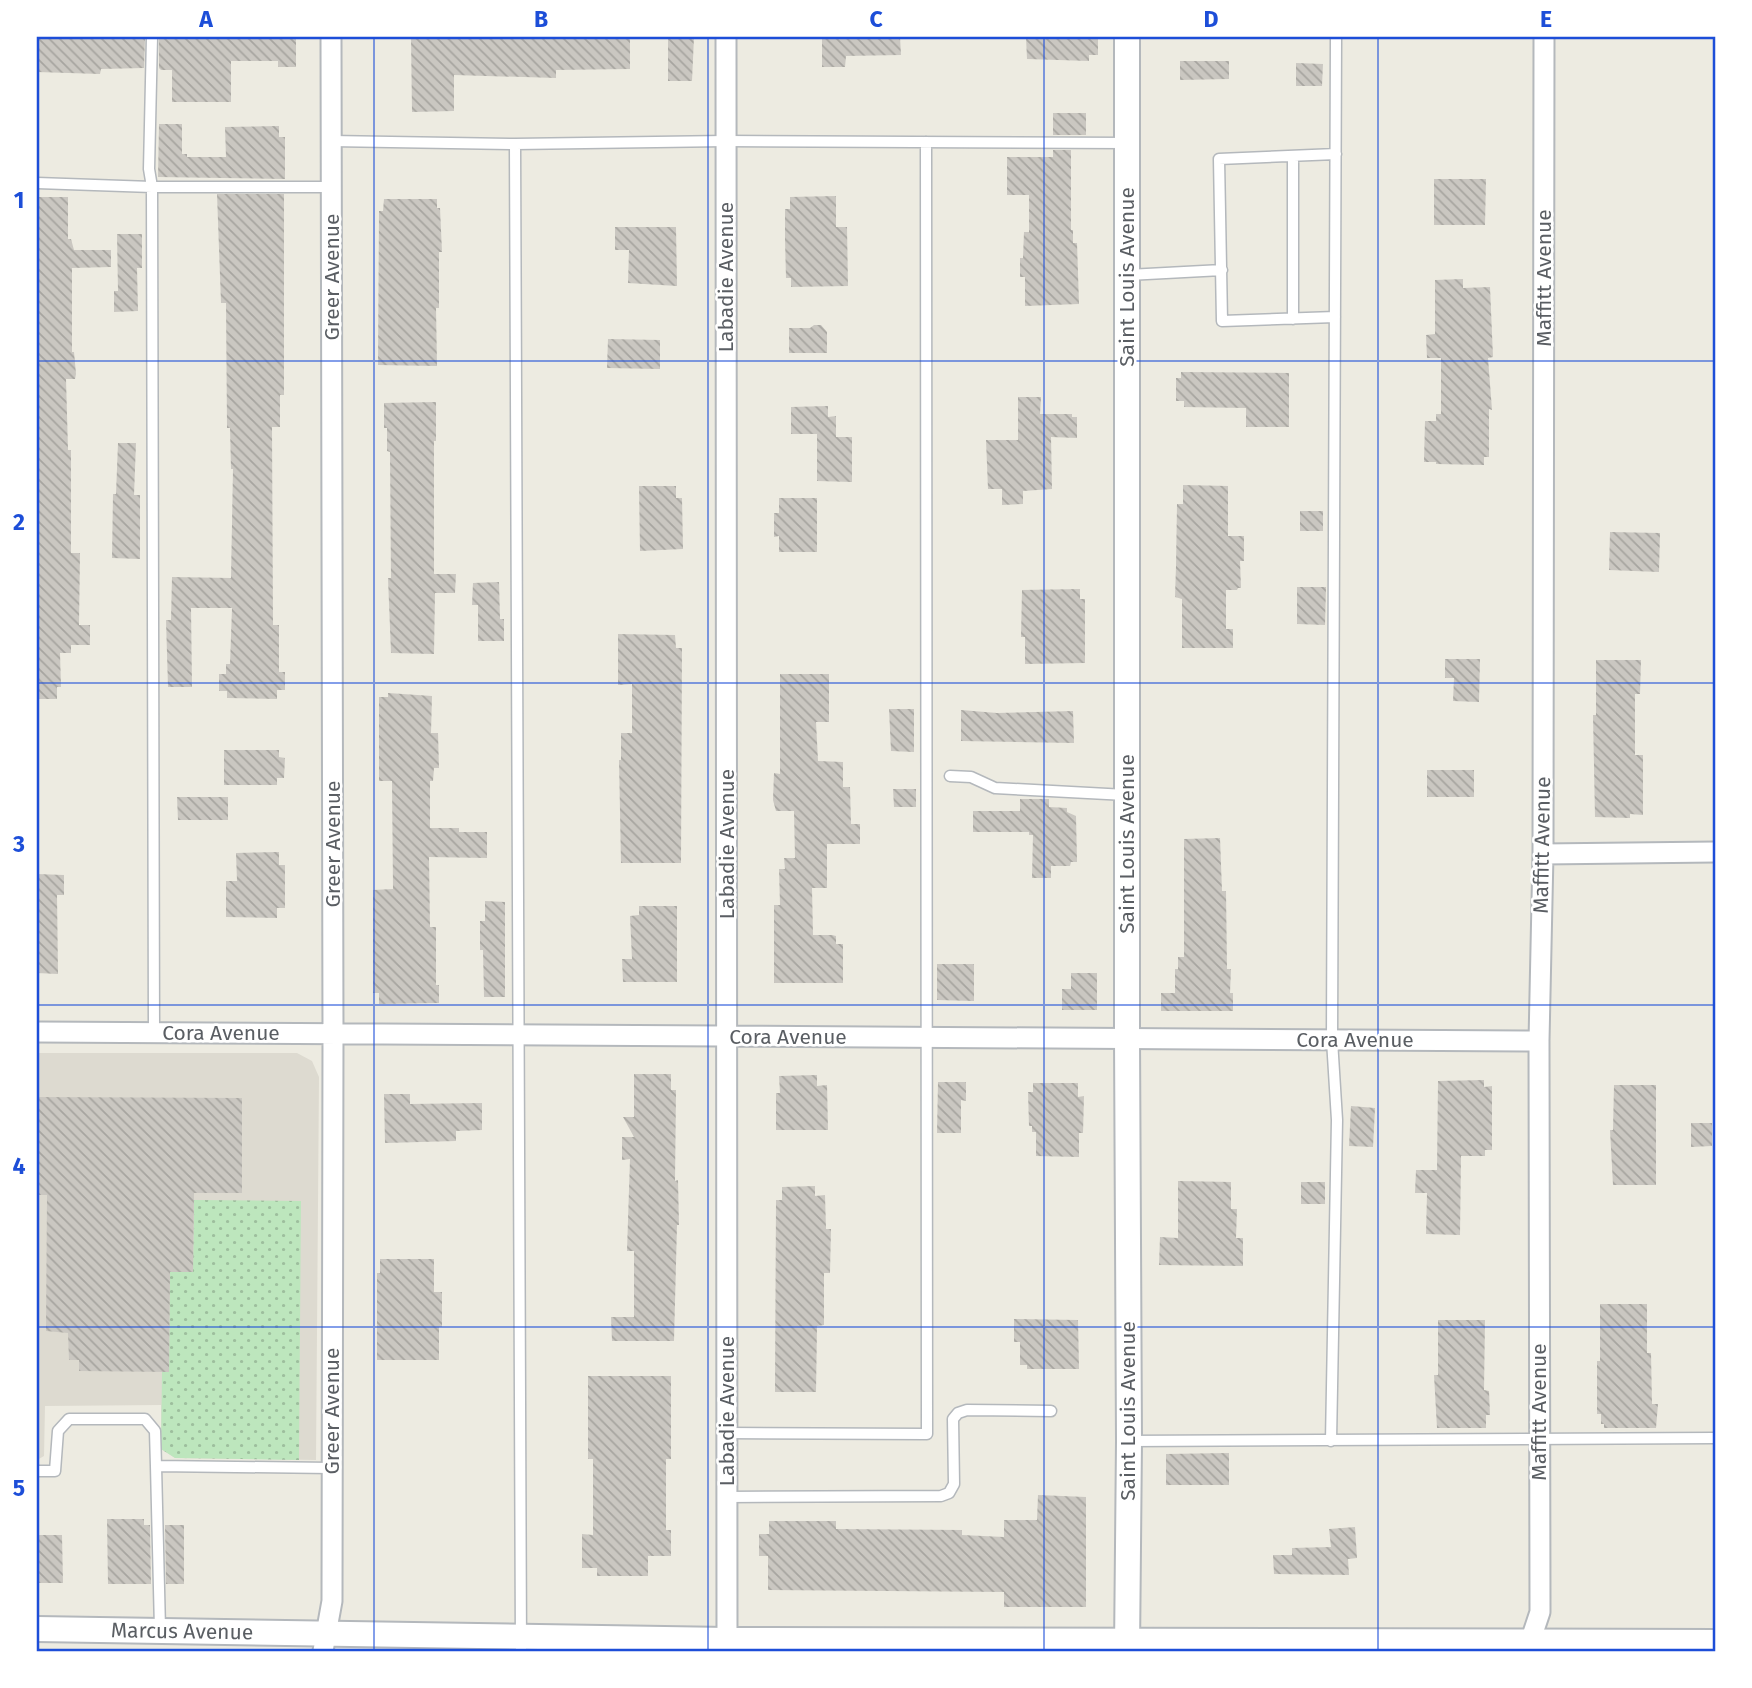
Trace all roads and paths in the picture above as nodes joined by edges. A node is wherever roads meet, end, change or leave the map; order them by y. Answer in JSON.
{"nodes":[{"id":1,"x":152,"y":37,"type":"edge"},
{"id":2,"x":331,"y":37,"type":"edge"},
{"id":3,"x":726,"y":37,"type":"edge"},
{"id":4,"x":1127,"y":37,"type":"edge"},
{"id":5,"x":1336,"y":37,"type":"edge"},
{"id":6,"x":1544,"y":37,"type":"edge"},
{"id":7,"x":331,"y":141,"type":"junction"},
{"id":8,"x":726,"y":141,"type":"junction"},
{"id":9,"x":926,"y":142,"type":"junction"},
{"id":10,"x":1127,"y":143,"type":"junction"},
{"id":11,"x":515,"y":144,"type":"junction"},
{"id":12,"x":1336,"y":154,"type":"junction"},
{"id":13,"x":1293,"y":156,"type":"junction"},
{"id":14,"x":37,"y":183,"type":"edge"},
{"id":15,"x":152,"y":187,"type":"junction"},
{"id":16,"x":331,"y":187,"type":"junction"},
{"id":17,"x":1222,"y":270,"type":"junction"},
{"id":18,"x":1127,"y":275,"type":"junction"},
{"id":19,"x":1335,"y":317,"type":"junction"},
{"id":20,"x":1293,"y":319,"type":"junction"},
{"id":21,"x":950,"y":776,"type":"dead end"},
{"id":22,"x":1127,"y":795,"type":"junction"},
{"id":23,"x":1715,"y":852,"type":"edge"},
{"id":24,"x":1543,"y":854,"type":"junction"},
{"id":25,"x":37,"y":1032,"type":"edge"},
{"id":26,"x":154,"y":1033,"type":"junction"},
{"id":27,"x":333,"y":1034,"type":"junction"},
{"id":28,"x":518,"y":1035,"type":"junction"},
{"id":29,"x":727,"y":1036,"type":"junction"},
{"id":30,"x":926,"y":1037,"type":"junction"},
{"id":31,"x":1127,"y":1038,"type":"junction"},
{"id":32,"x":1332,"y":1040,"type":"junction"},
{"id":33,"x":1539,"y":1041,"type":"junction"},
{"id":34,"x":1051,"y":1411,"type":"dead end"},
{"id":35,"x":727,"y":1433,"type":"junction"},
{"id":36,"x":1715,"y":1438,"type":"edge"},
{"id":37,"x":1539,"y":1439,"type":"junction"},
{"id":38,"x":1331,"y":1440,"type":"junction"},
{"id":39,"x":1129,"y":1441,"type":"junction"},
{"id":40,"x":156,"y":1466,"type":"junction"},
{"id":41,"x":332,"y":1468,"type":"junction"},
{"id":42,"x":37,"y":1471,"type":"edge"},
{"id":43,"x":727,"y":1497,"type":"junction"},
{"id":44,"x":37,"y":1629,"type":"edge"},
{"id":45,"x":160,"y":1631,"type":"junction"},
{"id":46,"x":324,"y":1643,"type":"edge"},
{"id":47,"x":521,"y":1644,"type":"edge"},
{"id":48,"x":727,"y":1645,"type":"edge"},
{"id":49,"x":1703,"y":1645,"type":"edge"},
{"id":50,"x":920,"y":1646,"type":"edge"},
{"id":51,"x":1126,"y":1646,"type":"edge"},
{"id":52,"x":1210,"y":1646,"type":"edge"},
{"id":53,"x":1529,"y":1647,"type":"edge"}],
"edges":[{"from":1,"to":15,"type":"lane"},
{"from":2,"to":7,"type":"street","name":"Greer Avenue"},
{"from":3,"to":8,"type":"street","name":"Labadie Avenue"},
{"from":4,"to":10,"type":"street","name":"Saint Louis Avenue"},
{"from":5,"to":12,"type":"lane"},
{"from":6,"to":24,"type":"street","name":"Maffitt Avenue"},
{"from":7,"to":11,"type":"lane"},
{"from":7,"to":16,"type":"street","name":"Greer Avenue"},
{"from":8,"to":9,"type":"lane"},
{"from":8,"to":11,"type":"lane"},
{"from":8,"to":29,"type":"street","name":"Labadie Avenue"},
{"from":9,"to":10,"type":"lane"},
{"from":9,"to":30,"type":"lane"},
{"from":10,"to":18,"type":"street","name":"Saint Louis Avenue"},
{"from":11,"to":28,"type":"lane"},
{"from":12,"to":13,"type":"lane"},
{"from":12,"to":19,"type":"lane"},
{"from":13,"to":17,"type":"lane"},
{"from":13,"to":20,"type":"lane"},
{"from":14,"to":15,"type":"lane"},
{"from":15,"to":16,"type":"lane"},
{"from":15,"to":26,"type":"lane"},
{"from":16,"to":27,"type":"street","name":"Greer Avenue"},
{"from":17,"to":18,"type":"lane"},
{"from":17,"to":20,"type":"lane"},
{"from":18,"to":22,"type":"street","name":"Saint Louis Avenue"},
{"from":19,"to":20,"type":"lane"},
{"from":19,"to":32,"type":"lane"},
{"from":21,"to":22,"type":"lane"},
{"from":22,"to":31,"type":"street","name":"Saint Louis Avenue"},
{"from":23,"to":24,"type":"street"},
{"from":24,"to":33,"type":"street","name":"Maffitt Avenue"},
{"from":25,"to":26,"type":"street","name":"Cora Avenue"},
{"from":26,"to":27,"type":"street","name":"Cora Avenue"},
{"from":27,"to":28,"type":"street","name":"Cora Avenue"},
{"from":27,"to":41,"type":"street","name":"Greer Avenue"},
{"from":28,"to":29,"type":"street","name":"Cora Avenue"},
{"from":28,"to":47,"type":"lane"},
{"from":29,"to":30,"type":"street","name":"Cora Avenue"},
{"from":29,"to":35,"type":"street","name":"Labadie Avenue"},
{"from":30,"to":31,"type":"street","name":"Cora Avenue"},
{"from":30,"to":35,"type":"lane"},
{"from":31,"to":32,"type":"street","name":"Cora Avenue"},
{"from":31,"to":39,"type":"street","name":"Saint Louis Avenue"},
{"from":32,"to":33,"type":"street","name":"Cora Avenue"},
{"from":32,"to":38,"type":"lane"},
{"from":33,"to":37,"type":"street","name":"Maffitt Avenue"},
{"from":34,"to":43,"type":"lane"},
{"from":35,"to":43,"type":"street","name":"Labadie Avenue"},
{"from":36,"to":37,"type":"lane"},
{"from":37,"to":38,"type":"lane"},
{"from":37,"to":53,"type":"street","name":"Maffitt Avenue"},
{"from":38,"to":39,"type":"lane"},
{"from":39,"to":51,"type":"street","name":"Saint Louis Avenue"},
{"from":40,"to":41,"type":"lane"},
{"from":40,"to":42,"type":"lane"},
{"from":40,"to":45,"type":"lane"},
{"from":41,"to":46,"type":"street","name":"Greer Avenue"},
{"from":43,"to":48,"type":"street","name":"Labadie Avenue"},
{"from":44,"to":45,"type":"street","name":"Marcus Avenue"},
{"from":45,"to":46,"type":"street","name":"Marcus Avenue"},
{"from":46,"to":47,"type":"street","name":"Marcus Avenue"},
{"from":47,"to":48,"type":"street","name":"Marcus Avenue"},
{"from":48,"to":50,"type":"street","name":"Marcus Avenue"},
{"from":49,"to":53,"type":"street","name":"Marcus Avenue"},
{"from":50,"to":51,"type":"street","name":"Marcus Avenue"},
{"from":51,"to":52,"type":"street","name":"Marcus Avenue"},
{"from":52,"to":53,"type":"street","name":"Marcus Avenue"}]}
